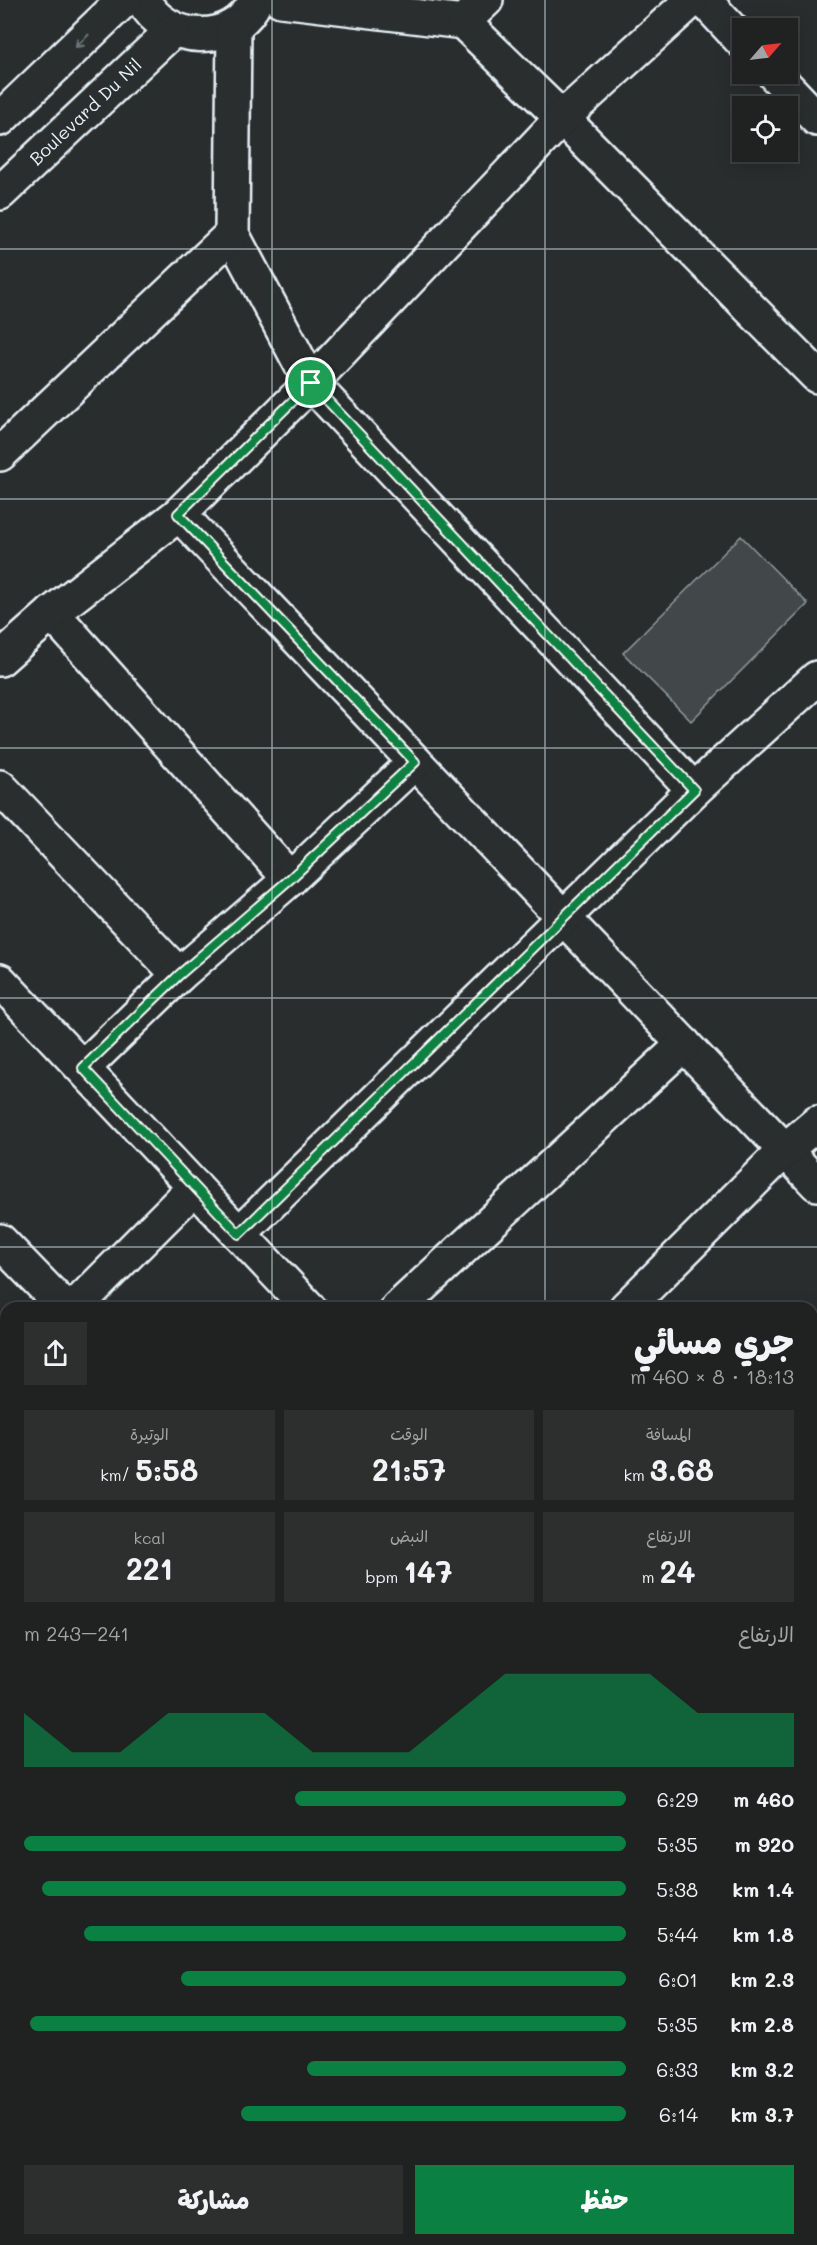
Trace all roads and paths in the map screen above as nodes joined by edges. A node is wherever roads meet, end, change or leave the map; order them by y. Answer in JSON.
{"nodes":[{"id":1,"x":124,"y":0,"type":"edge"},
{"id":2,"x":143,"y":0,"type":"edge"},
{"id":3,"x":256,"y":0,"type":"edge"},
{"id":4,"x":281,"y":0,"type":"edge"},
{"id":5,"x":486,"y":0,"type":"edge"},
{"id":6,"x":692,"y":0,"type":"edge"},
{"id":7,"x":704,"y":0,"type":"edge"},
{"id":8,"x":462,"y":22,"type":"junction"},
{"id":9,"x":234,"y":26,"type":"junction"},
{"id":10,"x":732,"y":29,"type":"edge"},
{"id":11,"x":173,"y":30,"type":"junction"},
{"id":12,"x":784,"y":84,"type":"edge"},
{"id":13,"x":562,"y":118,"type":"junction"},
{"id":14,"x":0,"y":119,"type":"edge"},
{"id":15,"x":817,"y":119,"type":"edge"},
{"id":16,"x":0,"y":193,"type":"edge"},
{"id":17,"x":232,"y":234,"type":"junction"},
{"id":18,"x":817,"y":376,"type":"edge"},
{"id":19,"x":311,"y":383,"type":"junction"},
{"id":20,"x":0,"y":454,"type":"edge"},
{"id":21,"x":178,"y":514,"type":"junction"},
{"id":22,"x":52,"y":612,"type":"junction"},
{"id":23,"x":0,"y":659,"type":"edge"},
{"id":24,"x":817,"y":678,"type":"edge"},
{"id":25,"x":415,"y":762,"type":"junction"},
{"id":26,"x":0,"y":787,"type":"edge"},
{"id":27,"x":694,"y":790,"type":"junction"},
{"id":28,"x":290,"y":879,"type":"junction"},
{"id":29,"x":564,"y":919,"type":"junction"},
{"id":30,"x":179,"y":975,"type":"junction"},
{"id":31,"x":0,"y":981,"type":"edge"},
{"id":32,"x":684,"y":1044,"type":"junction"},
{"id":33,"x":83,"y":1068,"type":"junction"},
{"id":34,"x":817,"y":1123,"type":"edge"},
{"id":35,"x":785,"y":1150,"type":"junction"},
{"id":36,"x":817,"y":1184,"type":"edge"},
{"id":37,"x":195,"y":1187,"type":"junction"},
{"id":38,"x":239,"y":1234,"type":"junction"},
{"id":39,"x":0,"y":1242,"type":"edge"},
{"id":40,"x":59,"y":1302,"type":"edge"},
{"id":41,"x":80,"y":1302,"type":"edge"},
{"id":42,"x":303,"y":1302,"type":"edge"},
{"id":43,"x":404,"y":1302,"type":"edge"},
{"id":44,"x":632,"y":1302,"type":"edge"}],
"edges":[{"from":1,"to":14,"type":"street","one_way":true},
{"from":2,"to":11,"type":"street"},
{"from":3,"to":9,"type":"street"},
{"from":4,"to":8,"type":"street"},
{"from":5,"to":8,"type":"street"},
{"from":6,"to":13,"type":"street"},
{"from":7,"to":10,"type":"street"},
{"from":8,"to":13,"type":"street"},
{"from":9,"to":11,"type":"street"},
{"from":9,"to":17,"type":"street"},
{"from":11,"to":16,"type":"street","name":"Boulevard Du Nil"},
{"from":12,"to":15,"type":"street"},
{"from":13,"to":18,"type":"street"},
{"from":13,"to":19,"type":"street"},
{"from":17,"to":19,"type":"street"},
{"from":17,"to":20,"type":"street"},
{"from":19,"to":21,"type":"street"},
{"from":19,"to":27,"type":"street"},
{"from":21,"to":22,"type":"street"},
{"from":21,"to":25,"type":"street"},
{"from":22,"to":23,"type":"street"},
{"from":22,"to":28,"type":"street"},
{"from":24,"to":27,"type":"street"},
{"from":25,"to":28,"type":"street"},
{"from":25,"to":29,"type":"street"},
{"from":26,"to":30,"type":"street"},
{"from":27,"to":29,"type":"street"},
{"from":28,"to":30,"type":"street"},
{"from":29,"to":32,"type":"street"},
{"from":29,"to":38,"type":"street"},
{"from":30,"to":33,"type":"street"},
{"from":31,"to":33,"type":"street"},
{"from":32,"to":35,"type":"street"},
{"from":32,"to":43,"type":"street"},
{"from":33,"to":37,"type":"street"},
{"from":34,"to":35,"type":"street"},
{"from":35,"to":36,"type":"street"},
{"from":35,"to":44,"type":"street"},
{"from":37,"to":38,"type":"street"},
{"from":37,"to":41,"type":"street"},
{"from":38,"to":42,"type":"street"},
{"from":39,"to":40,"type":"street"}]}
